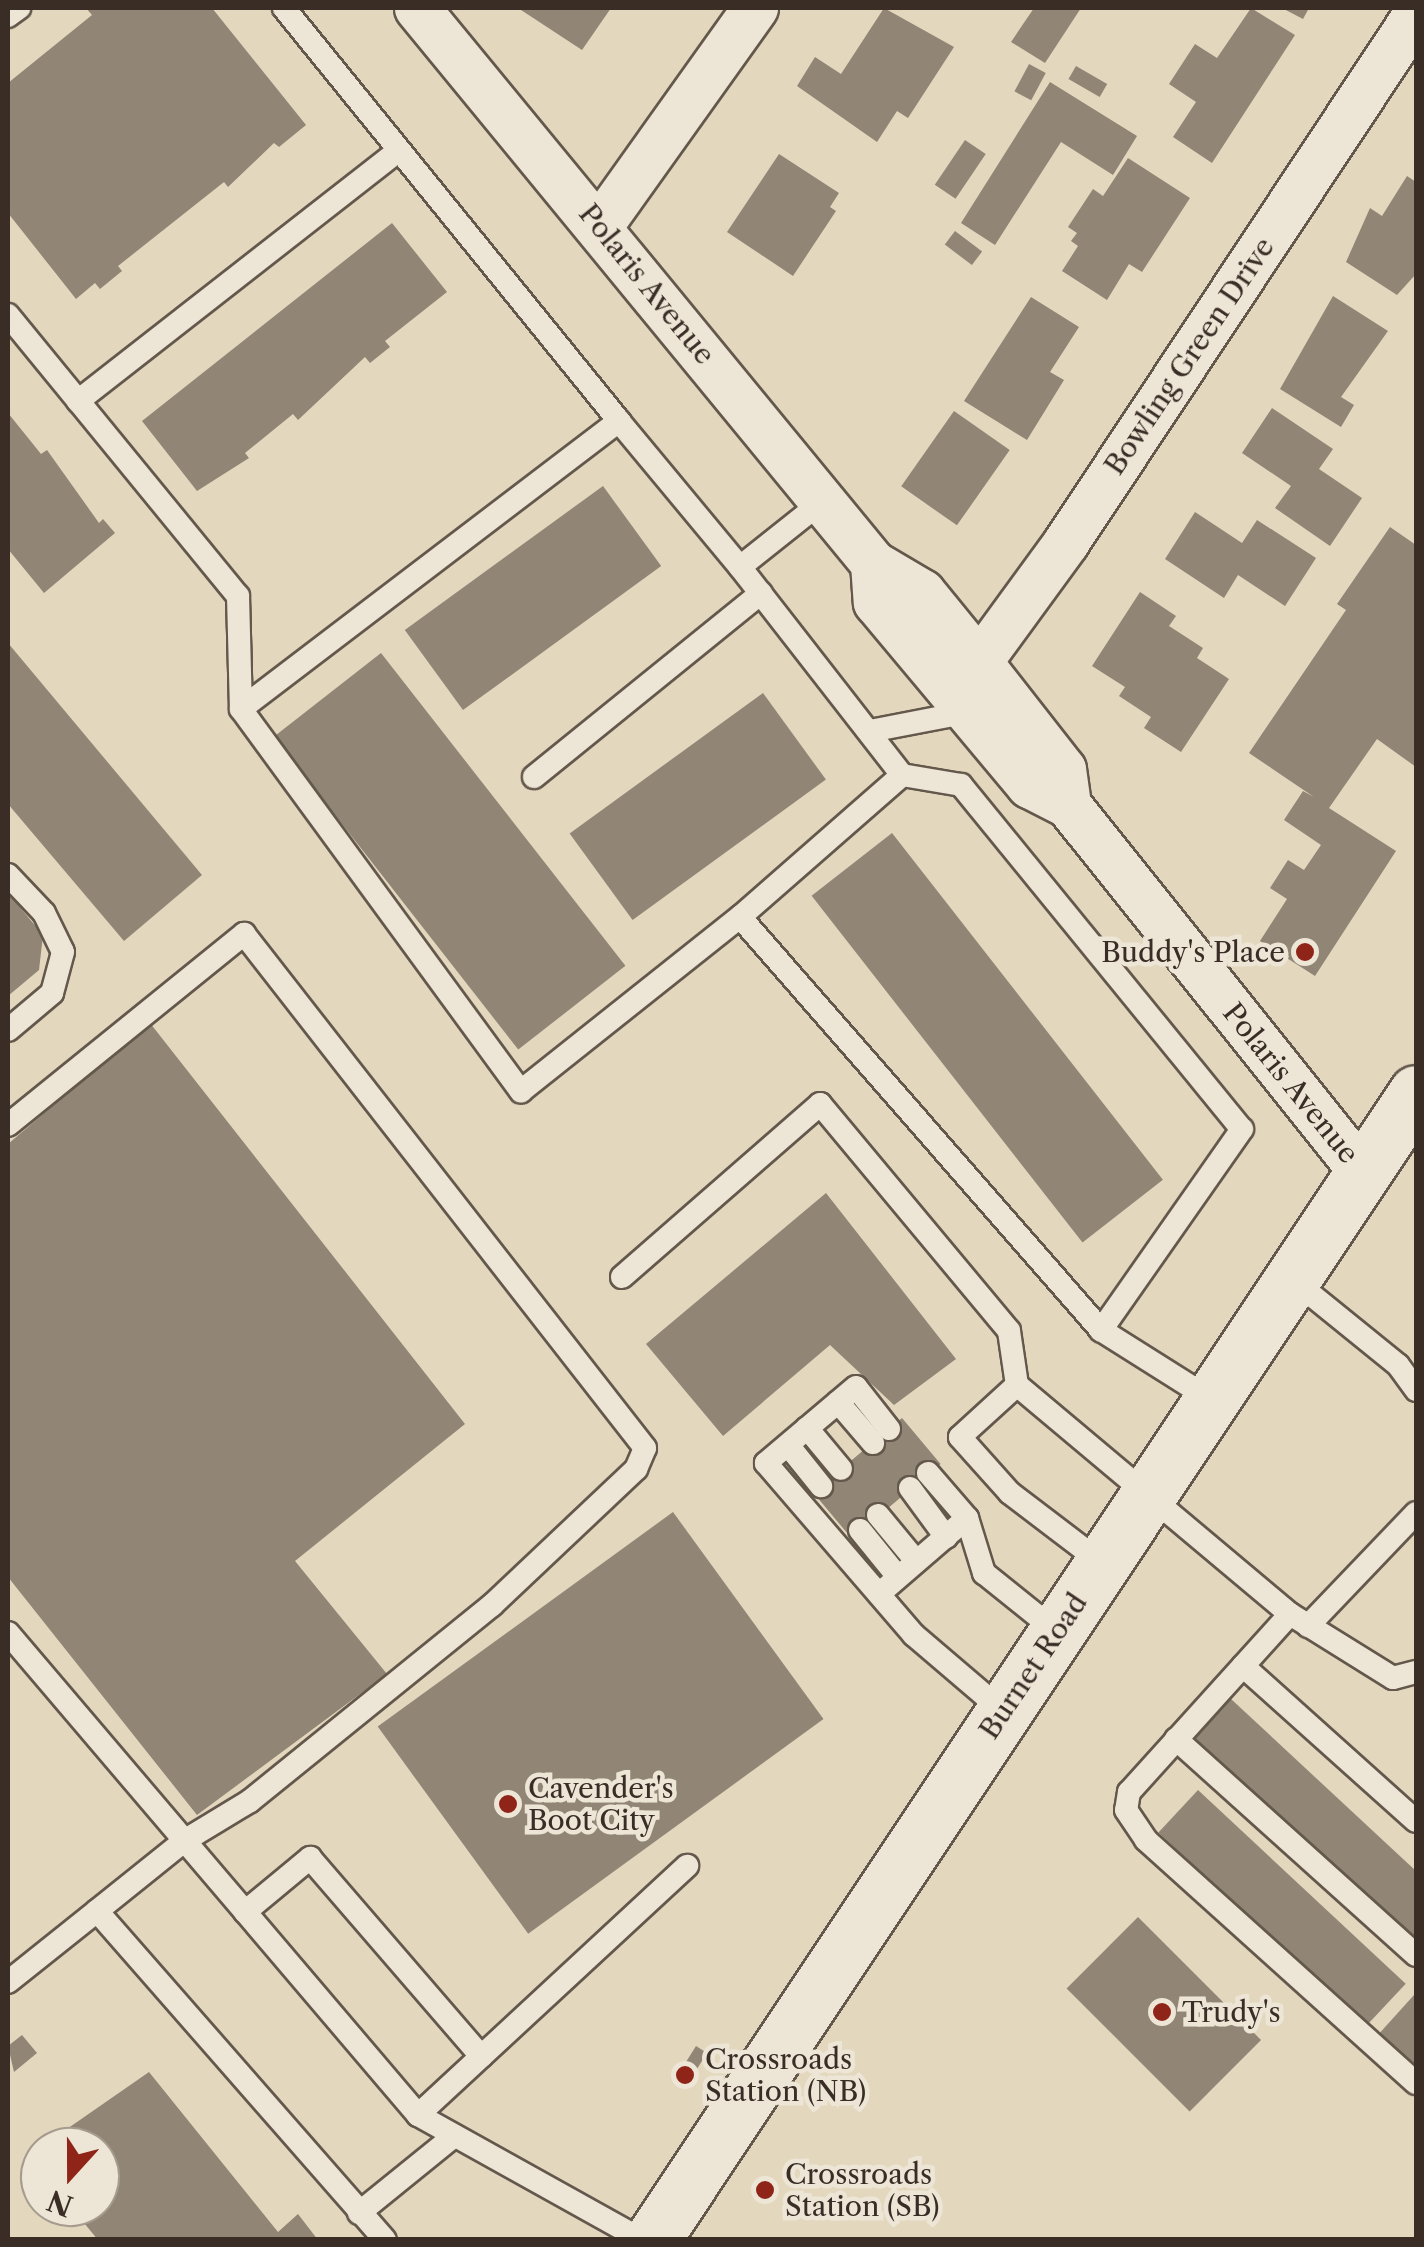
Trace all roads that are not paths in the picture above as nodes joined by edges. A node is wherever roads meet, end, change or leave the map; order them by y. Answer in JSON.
{"nodes":[{"id":1,"x":19,"y":8,"type":"edge"},
{"id":2,"x":284,"y":8,"type":"edge"},
{"id":3,"x":417,"y":8,"type":"edge"},
{"id":4,"x":755,"y":8,"type":"edge"},
{"id":5,"x":1416,"y":14,"type":"edge"},
{"id":6,"x":8,"y":16,"type":"edge"},
{"id":7,"x":397,"y":152,"type":"junction"},
{"id":8,"x":600,"y":225,"type":"junction"},
{"id":9,"x":8,"y":315,"type":"edge"},
{"id":10,"x":78,"y":401,"type":"junction"},
{"id":11,"x":619,"y":422,"type":"junction"},
{"id":12,"x":823,"y":501,"type":"junction"},
{"id":13,"x":740,"y":567,"type":"junction"},
{"id":14,"x":761,"y":593,"type":"junction"},
{"id":15,"x":968,"y":689,"type":"junction"},
{"id":16,"x":241,"y":709,"type":"junction"},
{"id":17,"x":870,"y":731,"type":"junction"},
{"id":18,"x":902,"y":775,"type":"junction"},
{"id":19,"x":534,"y":777,"type":"dead end"},
{"id":20,"x":8,"y":876,"type":"edge"},
{"id":21,"x":740,"y":917,"type":"junction"},
{"id":22,"x":8,"y":1030,"type":"edge"},
{"id":23,"x":8,"y":1125,"type":"edge"},
{"id":24,"x":1397,"y":1138,"type":"edge"},
{"id":25,"x":622,"y":1277,"type":"dead end"},
{"id":26,"x":1293,"y":1280,"type":"junction"},
{"id":27,"x":1102,"y":1330,"type":"junction"},
{"id":28,"x":1017,"y":1385,"type":"junction"},
{"id":29,"x":1416,"y":1390,"type":"edge"},
{"id":30,"x":1209,"y":1398,"type":"junction"},
{"id":31,"x":806,"y":1428,"type":"junction"},
{"id":32,"x":881,"y":1436,"type":"dead end"},
{"id":33,"x":788,"y":1445,"type":"junction"},
{"id":34,"x":841,"y":1469,"type":"dead end"},
{"id":35,"x":821,"y":1486,"type":"dead end"},
{"id":36,"x":1147,"y":1496,"type":"junction"},
{"id":37,"x":1416,"y":1513,"type":"edge"},
{"id":38,"x":966,"y":1518,"type":"junction"},
{"id":39,"x":946,"y":1536,"type":"junction"},
{"id":40,"x":916,"y":1561,"type":"junction"},
{"id":41,"x":1102,"y":1563,"type":"junction"},
{"id":42,"x":898,"y":1577,"type":"junction"},
{"id":43,"x":878,"y":1594,"type":"junction"},
{"id":44,"x":1299,"y":1620,"type":"junction"},
{"id":45,"x":1055,"y":1630,"type":"junction"},
{"id":46,"x":8,"y":1634,"type":"edge"},
{"id":47,"x":1243,"y":1666,"type":"junction"},
{"id":48,"x":1416,"y":1672,"type":"edge"},
{"id":49,"x":1003,"y":1711,"type":"junction"},
{"id":50,"x":1176,"y":1739,"type":"junction"},
{"id":51,"x":1416,"y":1821,"type":"edge"},
{"id":52,"x":184,"y":1840,"type":"junction"},
{"id":53,"x":686,"y":1866,"type":"dead end"},
{"id":54,"x":96,"y":1911,"type":"junction"},
{"id":55,"x":245,"y":1912,"type":"junction"},
{"id":56,"x":1416,"y":1955,"type":"edge"},
{"id":57,"x":8,"y":1982,"type":"edge"},
{"id":58,"x":482,"y":2056,"type":"junction"},
{"id":59,"x":1416,"y":2083,"type":"edge"},
{"id":60,"x":418,"y":2115,"type":"junction"},
{"id":61,"x":454,"y":2136,"type":"junction"},
{"id":62,"x":360,"y":2213,"type":"junction"},
{"id":63,"x":386,"y":2240,"type":"edge"},
{"id":64,"x":643,"y":2240,"type":"edge"},
{"id":65,"x":652,"y":2240,"type":"edge"}],
"edges":[{"from":1,"to":6,"type":"lane"},
{"from":2,"to":7,"type":"lane"},
{"from":3,"to":8,"type":"street","name":"Polaris Avenue"},
{"from":4,"to":8,"type":"street"},
{"from":5,"to":15,"type":"street","name":"Bowling Green Drive"},
{"from":7,"to":10,"type":"lane"},
{"from":7,"to":11,"type":"lane"},
{"from":8,"to":12,"type":"street","name":"Polaris Avenue"},
{"from":9,"to":10,"type":"lane"},
{"from":10,"to":16,"type":"lane"},
{"from":11,"to":13,"type":"lane"},
{"from":11,"to":16,"type":"lane"},
{"from":12,"to":13,"type":"lane"},
{"from":12,"to":15,"type":"street","name":"Polaris Avenue"},
{"from":13,"to":14,"type":"lane"},
{"from":14,"to":17,"type":"lane"},
{"from":14,"to":19,"type":"lane"},
{"from":15,"to":17,"type":"lane"},
{"from":15,"to":24,"type":"street","name":"Polaris Avenue"},
{"from":16,"to":21,"type":"lane"},
{"from":17,"to":18,"type":"lane"},
{"from":18,"to":21,"type":"lane"},
{"from":18,"to":27,"type":"lane"},
{"from":20,"to":22,"type":"lane"},
{"from":21,"to":27,"type":"lane"},
{"from":23,"to":52,"type":"lane"},
{"from":24,"to":26,"type":"main road","name":"Burnet Road"},
{"from":25,"to":28,"type":"lane"},
{"from":26,"to":29,"type":"lane"},
{"from":26,"to":30,"type":"main road","name":"Burnet Road"},
{"from":27,"to":30,"type":"lane"},
{"from":28,"to":36,"type":"lane"},
{"from":28,"to":41,"type":"lane"},
{"from":30,"to":36,"type":"main road","name":"Burnet Road"},
{"from":31,"to":32,"type":"lane"},
{"from":31,"to":33,"type":"lane"},
{"from":31,"to":34,"type":"lane"},
{"from":33,"to":35,"type":"lane"},
{"from":33,"to":43,"type":"lane"},
{"from":36,"to":41,"type":"main road","name":"Burnet Road"},
{"from":36,"to":44,"type":"lane"},
{"from":37,"to":44,"type":"lane"},
{"from":38,"to":39,"type":"lane"},
{"from":38,"to":39,"type":"lane"},
{"from":38,"to":45,"type":"lane"},
{"from":39,"to":40,"type":"lane"},
{"from":40,"to":42,"type":"lane"},
{"from":40,"to":42,"type":"lane"},
{"from":41,"to":45,"type":"main road","name":"Burnet Road"},
{"from":42,"to":43,"type":"lane"},
{"from":43,"to":49,"type":"lane"},
{"from":44,"to":47,"type":"lane"},
{"from":44,"to":48,"type":"lane"},
{"from":45,"to":49,"type":"main road","name":"Burnet Road"},
{"from":46,"to":52,"type":"lane"},
{"from":47,"to":50,"type":"lane"},
{"from":47,"to":51,"type":"lane"},
{"from":49,"to":65,"type":"main road","name":"Burnet Road"},
{"from":50,"to":56,"type":"lane"},
{"from":50,"to":59,"type":"lane"},
{"from":52,"to":54,"type":"lane"},
{"from":52,"to":55,"type":"lane"},
{"from":53,"to":58,"type":"lane"},
{"from":54,"to":57,"type":"lane"},
{"from":54,"to":62,"type":"lane"},
{"from":55,"to":58,"type":"lane"},
{"from":55,"to":60,"type":"lane"},
{"from":58,"to":60,"type":"lane"},
{"from":60,"to":61,"type":"lane"},
{"from":61,"to":62,"type":"lane"},
{"from":61,"to":64,"type":"lane"},
{"from":62,"to":63,"type":"lane"}]}
